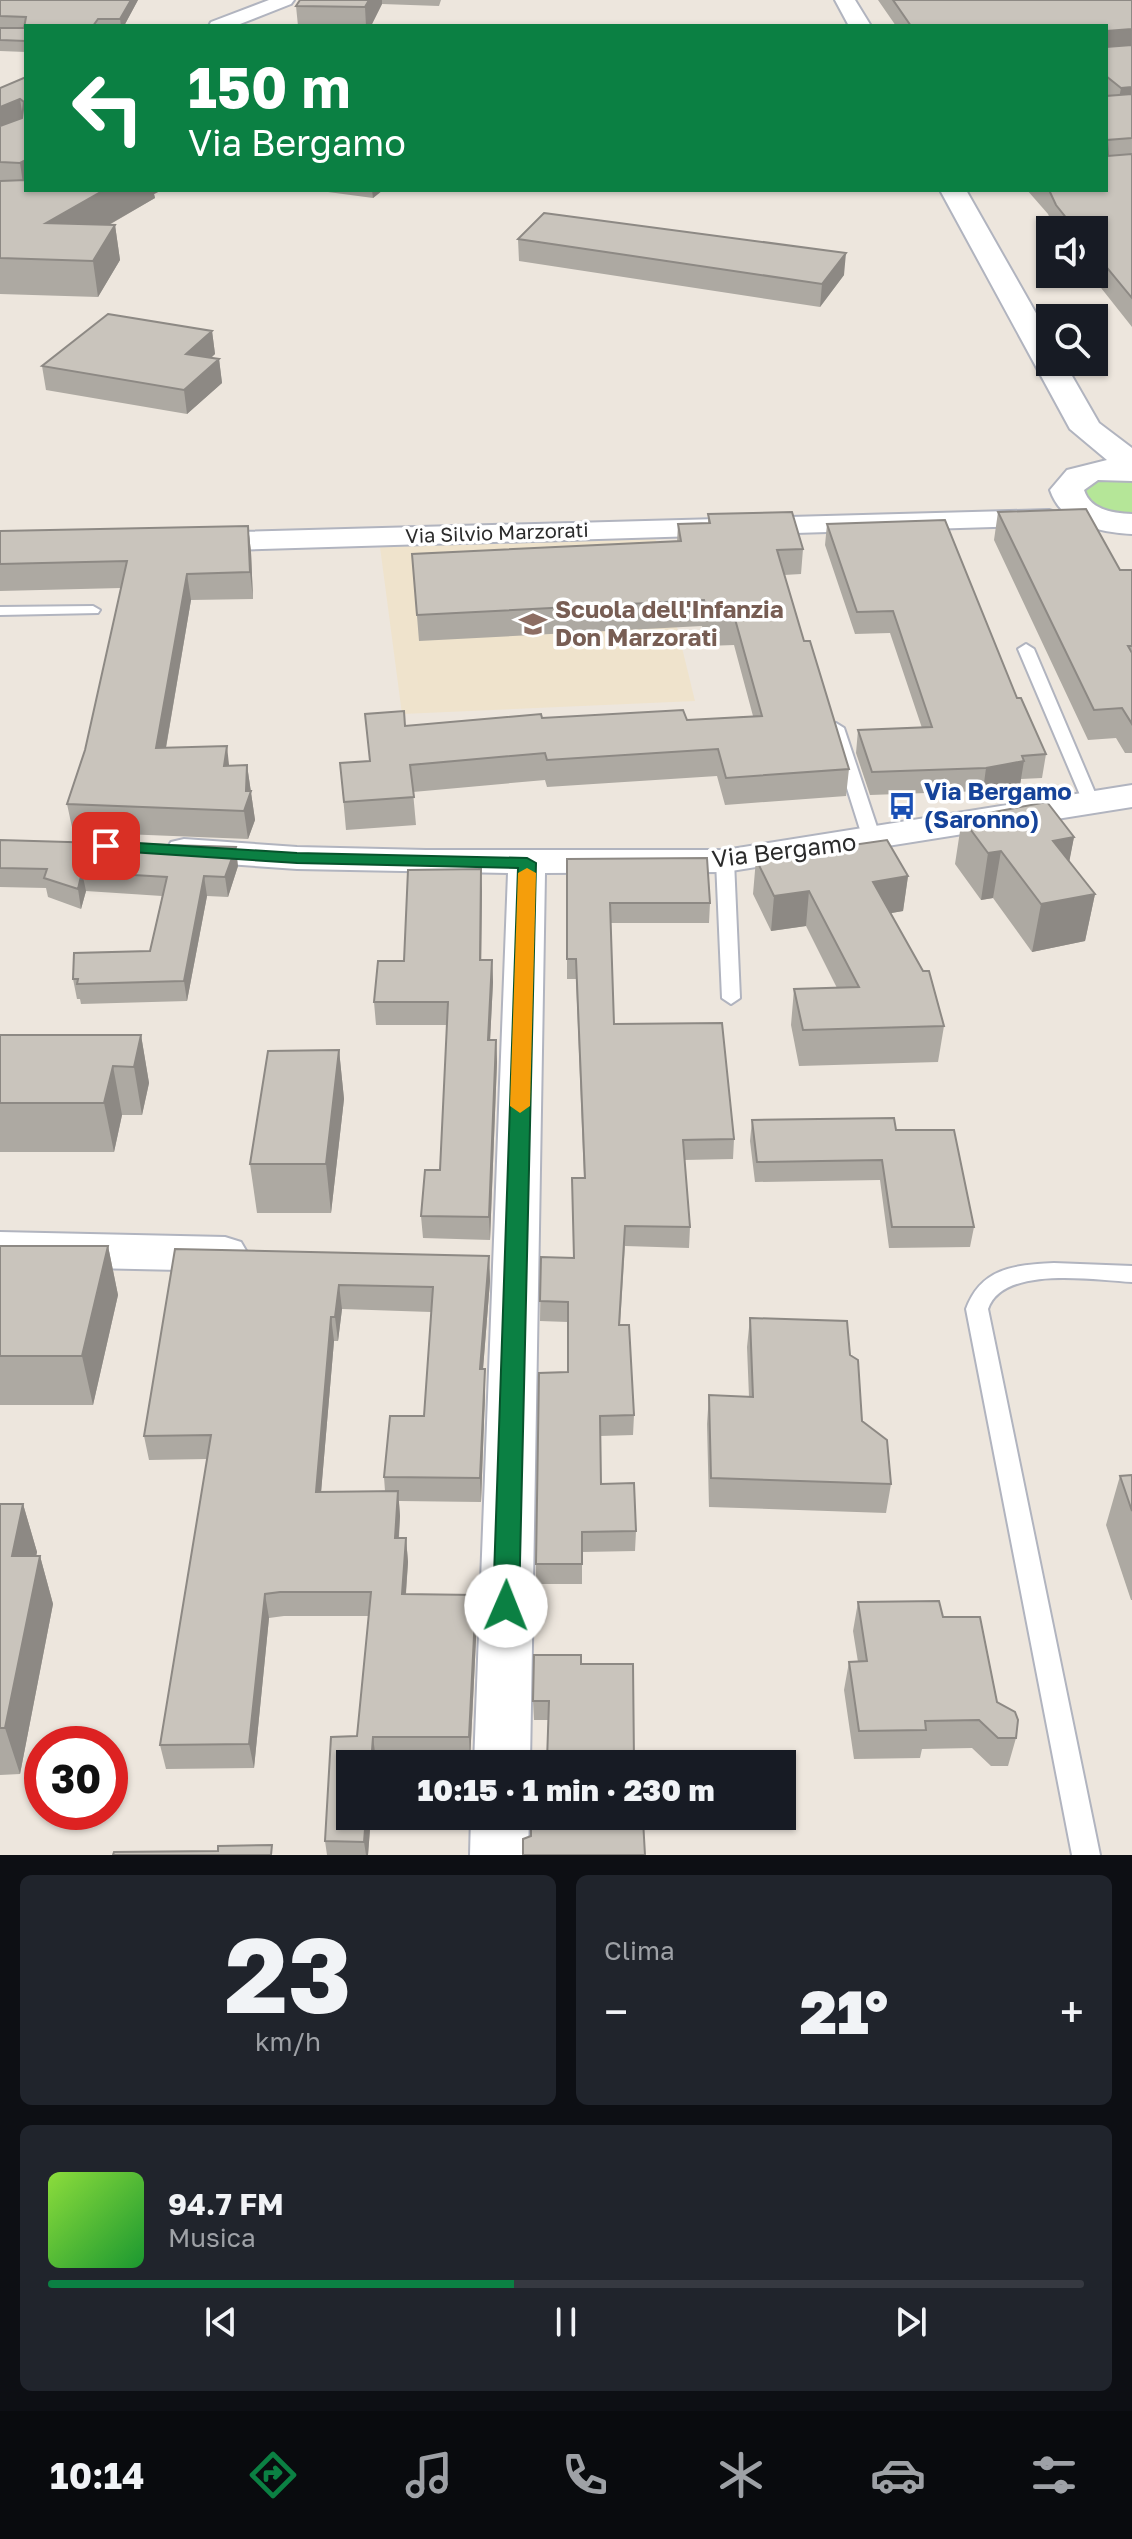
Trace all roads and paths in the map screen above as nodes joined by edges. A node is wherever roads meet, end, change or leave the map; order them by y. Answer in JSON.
{"nodes":[{"id":1,"x":285,"y":0,"type":"edge"},
{"id":2,"x":845,"y":0,"type":"edge"},
{"id":3,"x":223,"y":24,"type":"edge"},
{"id":4,"x":859,"y":24,"type":"edge"},
{"id":5,"x":954,"y":192,"type":"edge"},
{"id":6,"x":1086,"y":429,"type":"junction"},
{"id":7,"x":1132,"y":463,"type":"edge"},
{"id":8,"x":1132,"y":471,"type":"edge"},
{"id":9,"x":1075,"y":486,"type":"junction"},
{"id":10,"x":994,"y":519,"type":"junction"},
{"id":11,"x":1123,"y":528,"type":"edge"},
{"id":12,"x":174,"y":542,"type":"edge"},
{"id":13,"x":93,"y":610,"type":"dead end"},
{"id":14,"x":0,"y":611,"type":"edge"},
{"id":15,"x":1026,"y":649,"type":"dead end"},
{"id":16,"x":832,"y":717,"type":"edge"},
{"id":17,"x":1132,"y":796,"type":"edge"},
{"id":18,"x":1091,"y":802,"type":"junction"},
{"id":19,"x":872,"y":839,"type":"junction"},
{"id":20,"x":152,"y":849,"type":"edge"},
{"id":21,"x":725,"y":861,"type":"junction"},
{"id":22,"x":527,"y":863,"type":"junction"},
{"id":23,"x":731,"y":998,"type":"dead end"},
{"id":24,"x":0,"y":1249,"type":"edge"},
{"id":25,"x":266,"y":1255,"type":"edge"},
{"id":26,"x":469,"y":1260,"type":"edge"},
{"id":27,"x":515,"y":1261,"type":"junction"},
{"id":28,"x":1132,"y":1274,"type":"edge"},
{"id":29,"x":502,"y":1750,"type":"edge"},
{"id":30,"x":500,"y":1830,"type":"edge"},
{"id":31,"x":499,"y":1855,"type":"edge"},
{"id":32,"x":1086,"y":1855,"type":"edge"}],
"edges":[{"from":1,"to":3,"type":"street"},
{"from":2,"to":4,"type":"street"},
{"from":5,"to":6,"type":"street"},
{"from":6,"to":7,"type":"street"},
{"from":6,"to":9,"type":"street"},
{"from":8,"to":9,"type":"street"},
{"from":9,"to":10,"type":"street","name":"Via Silvio Marzorati"},
{"from":9,"to":11,"type":"street"},
{"from":10,"to":11,"type":"street","name":"Via Silvio Marzorati"},
{"from":10,"to":12,"type":"street","name":"Via Silvio Marzorati"},
{"from":13,"to":14,"type":"lane"},
{"from":15,"to":18,"type":"lane"},
{"from":16,"to":19,"type":"lane"},
{"from":17,"to":18,"type":"street","name":"Via Bergamo"},
{"from":18,"to":19,"type":"street","name":"Via Bergamo"},
{"from":19,"to":21,"type":"street","name":"Via Bergamo"},
{"from":20,"to":22,"type":"street","name":"Via Bergamo"},
{"from":21,"to":22,"type":"street","name":"Via Bergamo"},
{"from":21,"to":23,"type":"lane"},
{"from":22,"to":27,"type":"street"},
{"from":24,"to":25,"type":"street"},
{"from":26,"to":27,"type":"street"},
{"from":27,"to":29,"type":"street"},
{"from":28,"to":32,"type":"lane"},
{"from":30,"to":31,"type":"street"}]}
